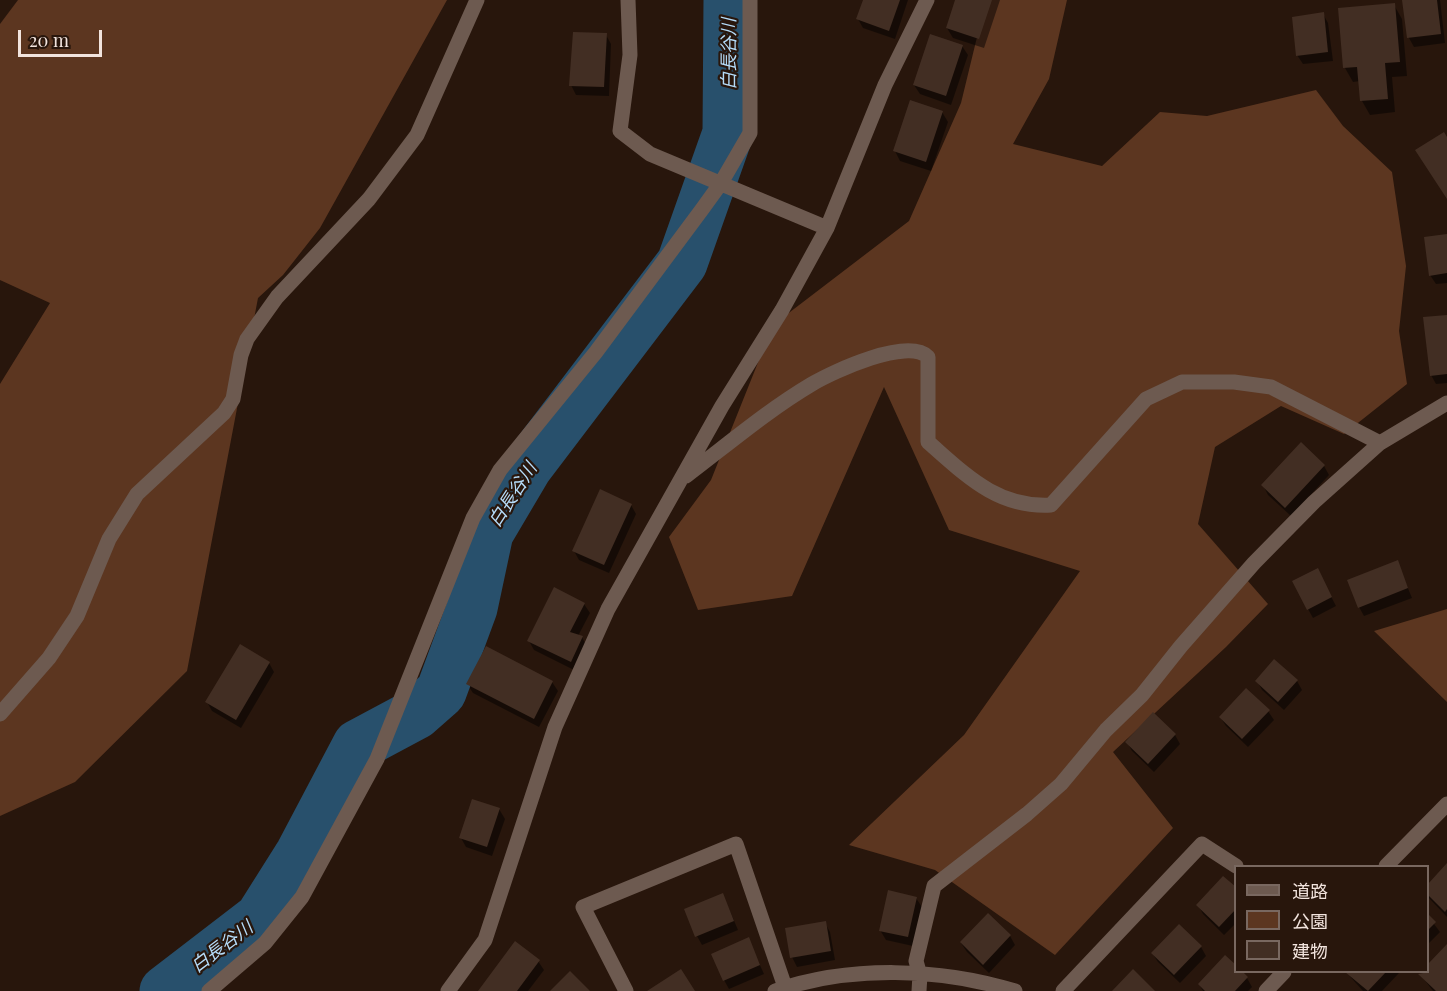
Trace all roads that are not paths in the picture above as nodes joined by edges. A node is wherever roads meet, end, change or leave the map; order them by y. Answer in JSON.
{"nodes":[{"id":1,"x":477,"y":0,"type":"edge"},
{"id":2,"x":628,"y":0,"type":"edge"},
{"id":3,"x":750,"y":0,"type":"edge"},
{"id":4,"x":927,"y":0,"type":"edge"},
{"id":5,"x":721,"y":183,"type":"junction"},
{"id":6,"x":827,"y":228,"type":"junction"},
{"id":7,"x":1447,"y":403,"type":"edge"},
{"id":8,"x":1380,"y":443,"type":"junction"},
{"id":9,"x":680,"y":480,"type":"junction"},
{"id":10,"x":0,"y":714,"type":"edge"},
{"id":11,"x":1447,"y":804,"type":"edge"},
{"id":12,"x":1388,"y":865,"type":"edge"},
{"id":13,"x":1234,"y":866,"type":"edge"},
{"id":14,"x":1283,"y":973,"type":"edge"},
{"id":15,"x":919,"y":983,"type":"edge"},
{"id":16,"x":780,"y":989,"type":"edge"},
{"id":17,"x":209,"y":991,"type":"edge"},
{"id":18,"x":448,"y":991,"type":"edge"},
{"id":19,"x":626,"y":991,"type":"edge"},
{"id":20,"x":1015,"y":991,"type":"edge"},
{"id":21,"x":1063,"y":991,"type":"edge"},
{"id":22,"x":1266,"y":991,"type":"edge"}],
"edges":[{"from":1,"to":10,"type":"street"},
{"from":2,"to":5,"type":"street"},
{"from":3,"to":5,"type":"street"},
{"from":4,"to":6,"type":"street"},
{"from":5,"to":6,"type":"street"},
{"from":5,"to":17,"type":"street"},
{"from":6,"to":9,"type":"street"},
{"from":7,"to":8,"type":"street"},
{"from":8,"to":9,"type":"street"},
{"from":8,"to":15,"type":"street"},
{"from":9,"to":18,"type":"street"},
{"from":11,"to":12,"type":"street"},
{"from":13,"to":21,"type":"street"},
{"from":14,"to":22,"type":"street"},
{"from":15,"to":16,"type":"street"},
{"from":15,"to":20,"type":"street"},
{"from":16,"to":19,"type":"street"}]}
